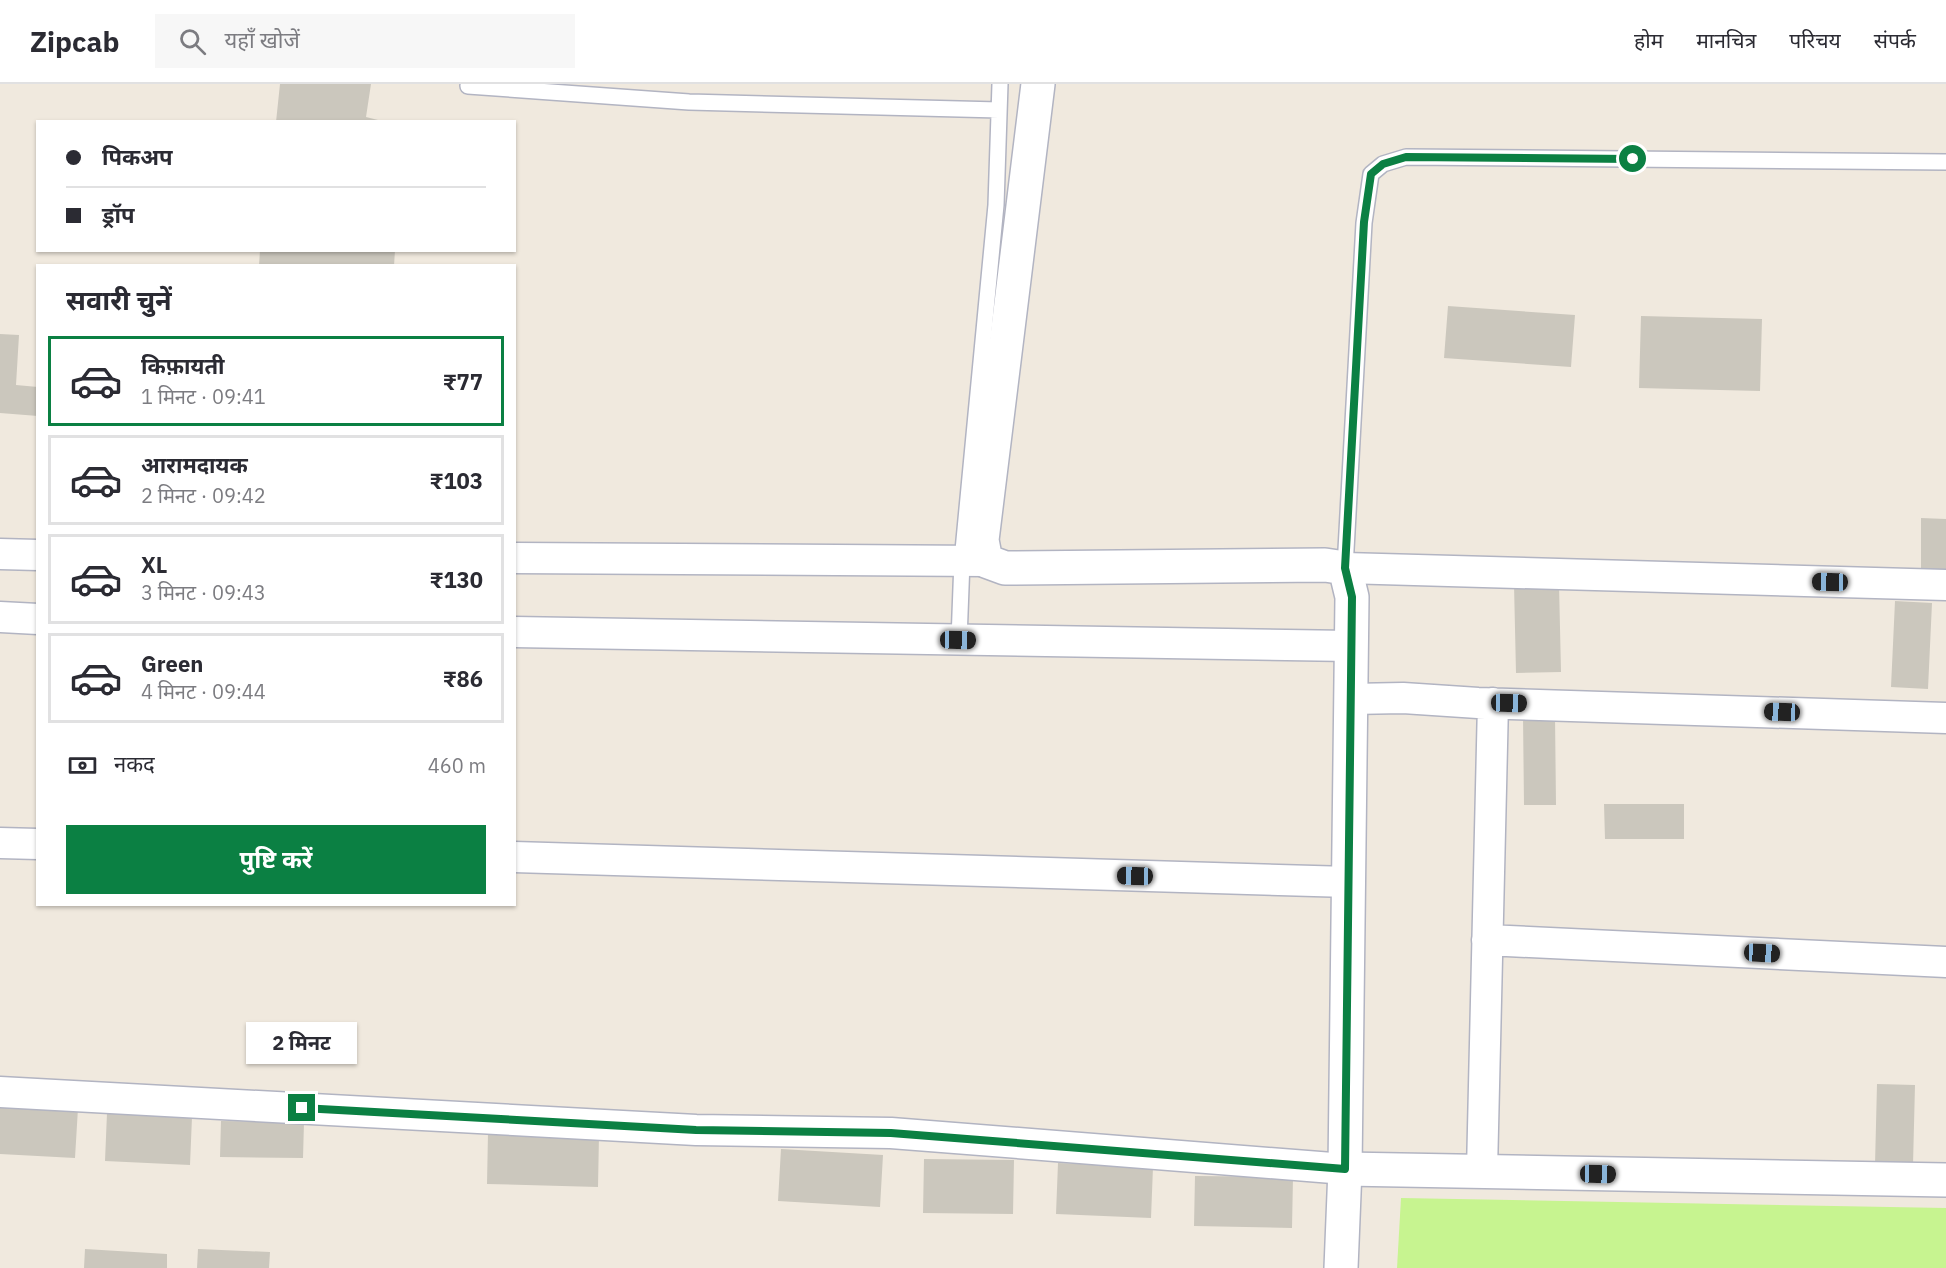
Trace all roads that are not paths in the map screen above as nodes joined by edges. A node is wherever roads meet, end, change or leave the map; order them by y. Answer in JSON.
{"nodes":[{"id":1,"x":1000,"y":84,"type":"edge"},
{"id":2,"x":1038,"y":84,"type":"edge"},
{"id":3,"x":468,"y":86,"type":"dead end"},
{"id":4,"x":999,"y":110,"type":"junction"},
{"id":5,"x":1946,"y":162,"type":"edge"},
{"id":6,"x":0,"y":554,"type":"edge"},
{"id":7,"x":36,"y":555,"type":"edge"},
{"id":8,"x":516,"y":558,"type":"edge"},
{"id":9,"x":974,"y":561,"type":"junction"},
{"id":10,"x":1345,"y":568,"type":"junction"},
{"id":11,"x":1946,"y":585,"type":"edge"},
{"id":12,"x":0,"y":617,"type":"edge"},
{"id":13,"x":36,"y":618,"type":"edge"},
{"id":14,"x":516,"y":632,"type":"edge"},
{"id":15,"x":958,"y":640,"type":"junction"},
{"id":16,"x":1351,"y":646,"type":"junction"},
{"id":17,"x":1351,"y":699,"type":"junction"},
{"id":18,"x":1493,"y":703,"type":"junction"},
{"id":19,"x":1946,"y":718,"type":"edge"},
{"id":20,"x":0,"y":843,"type":"edge"},
{"id":21,"x":36,"y":844,"type":"edge"},
{"id":22,"x":516,"y":858,"type":"edge"},
{"id":23,"x":1349,"y":882,"type":"junction"},
{"id":24,"x":1487,"y":940,"type":"junction"},
{"id":25,"x":1946,"y":962,"type":"edge"},
{"id":26,"x":0,"y":1092,"type":"edge"},
{"id":27,"x":1345,"y":1169,"type":"junction"},
{"id":28,"x":1482,"y":1171,"type":"junction"},
{"id":29,"x":1946,"y":1180,"type":"edge"},
{"id":30,"x":1341,"y":1268,"type":"edge"}],
"edges":[{"from":1,"to":4,"type":"lane"},
{"from":2,"to":9,"type":"main road"},
{"from":3,"to":4,"type":"lane"},
{"from":4,"to":9,"type":"lane"},
{"from":5,"to":10,"type":"lane"},
{"from":6,"to":7,"type":"street"},
{"from":8,"to":9,"type":"street"},
{"from":9,"to":10,"type":"main road"},
{"from":9,"to":15,"type":"lane"},
{"from":10,"to":11,"type":"street"},
{"from":10,"to":16,"type":"main road"},
{"from":12,"to":13,"type":"street"},
{"from":14,"to":15,"type":"street"},
{"from":15,"to":16,"type":"street"},
{"from":16,"to":17,"type":"main road"},
{"from":17,"to":18,"type":"street"},
{"from":17,"to":23,"type":"main road"},
{"from":18,"to":19,"type":"street"},
{"from":18,"to":24,"type":"street"},
{"from":20,"to":21,"type":"street"},
{"from":22,"to":23,"type":"street"},
{"from":23,"to":27,"type":"main road"},
{"from":24,"to":25,"type":"street"},
{"from":24,"to":28,"type":"street"},
{"from":26,"to":27,"type":"street"},
{"from":27,"to":28,"type":"main road"},
{"from":27,"to":30,"type":"main road"},
{"from":28,"to":29,"type":"main road"}]}
